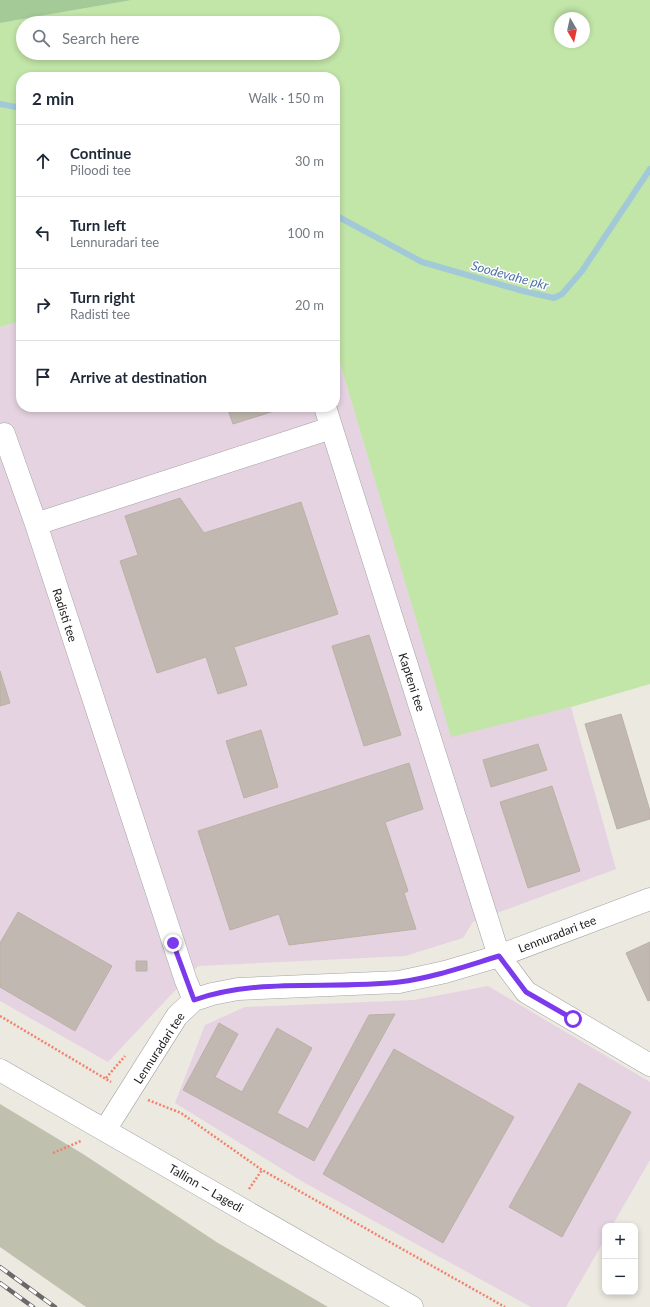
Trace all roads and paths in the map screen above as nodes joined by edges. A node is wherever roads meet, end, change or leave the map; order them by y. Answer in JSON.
{"nodes":[{"id":1,"x":326,"y":412,"type":"edge"},
{"id":2,"x":331,"y":428,"type":"junction"},
{"id":3,"x":4,"y":434,"type":"dead end"},
{"id":4,"x":36,"y":524,"type":"junction"},
{"id":5,"x":650,"y":899,"type":"edge"},
{"id":6,"x":499,"y":956,"type":"junction"},
{"id":7,"x":194,"y":1000,"type":"junction"},
{"id":8,"x":0,"y":1016,"type":"edge"},
{"id":9,"x":650,"y":1065,"type":"edge"},
{"id":10,"x":0,"y":1070,"type":"edge"},
{"id":11,"x":130,"y":1093,"type":"junction"},
{"id":12,"x":105,"y":1130,"type":"junction"},
{"id":13,"x":412,"y":1307,"type":"edge"},
{"id":14,"x":505,"y":1307,"type":"edge"}],
"edges":[{"from":1,"to":2,"type":"street","name":"Kapteni tee"},
{"from":2,"to":4,"type":"street"},
{"from":2,"to":6,"type":"street","name":"Kapteni tee"},
{"from":3,"to":4,"type":"street","name":"Radisti tee"},
{"from":4,"to":7,"type":"street","name":"Radisti tee"},
{"from":5,"to":6,"type":"street","name":"Lennuradari tee"},
{"from":6,"to":7,"type":"street","name":"Lennuradari tee"},
{"from":6,"to":9,"type":"street","name":"Kapteni tee"},
{"from":7,"to":11,"type":"street","name":"Lennuradari tee"},
{"from":8,"to":11,"type":"path"},
{"from":10,"to":12,"type":"street","name":"Tallinn — Lagedi"},
{"from":11,"to":12,"type":"street","name":"Lennuradari tee"},
{"from":11,"to":14,"type":"path"},
{"from":12,"to":13,"type":"street","name":"Tallinn — Lagedi"}]}
